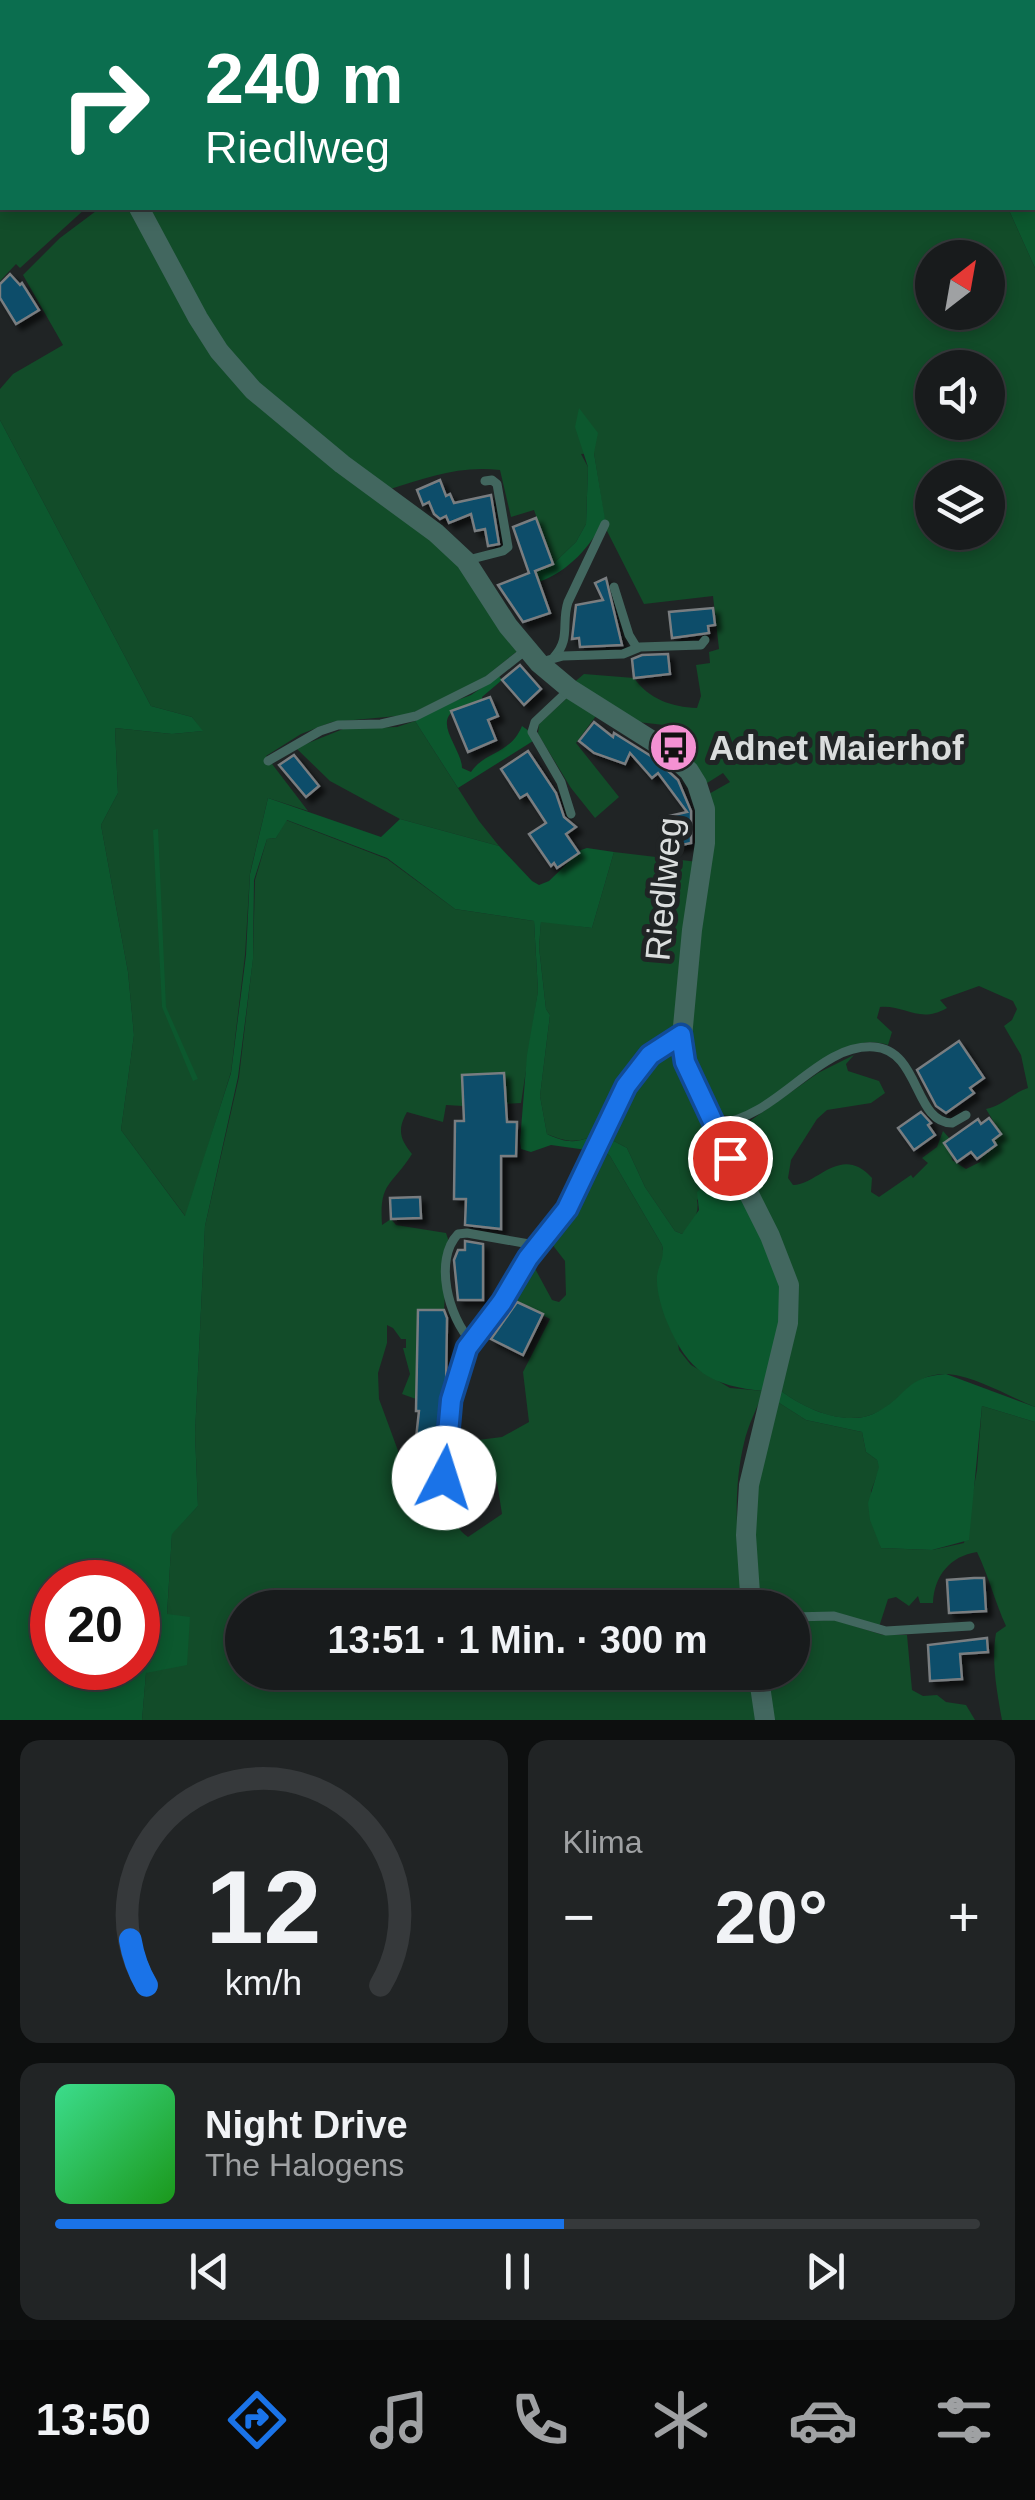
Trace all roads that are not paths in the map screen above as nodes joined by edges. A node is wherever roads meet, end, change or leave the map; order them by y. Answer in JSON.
{"nodes":[{"id":1,"x":140,"y":210,"type":"edge"},
{"id":2,"x":484,"y":481,"type":"dead end"},
{"id":3,"x":605,"y":524,"type":"dead end"},
{"id":4,"x":466,"y":561,"type":"junction"},
{"id":5,"x":614,"y":587,"type":"dead end"},
{"id":6,"x":705,"y":640,"type":"dead end"},
{"id":7,"x":637,"y":648,"type":"junction"},
{"id":8,"x":540,"y":656,"type":"junction"},
{"id":9,"x":570,"y":689,"type":"junction"},
{"id":10,"x":268,"y":760,"type":"dead end"},
{"id":11,"x":572,"y":814,"type":"dead end"},
{"id":12,"x":681,"y":1035,"type":"junction"},
{"id":13,"x":966,"y":1115,"type":"dead end"},
{"id":14,"x":714,"y":1124,"type":"junction"},
{"id":15,"x":538,"y":1244,"type":"junction"},
{"id":16,"x":471,"y":1341,"type":"junction"},
{"id":17,"x":444,"y":1494,"type":"dead end"},
{"id":18,"x":749,"y":1590,"type":"edge"},
{"id":19,"x":810,"y":1617,"type":"edge"},
{"id":20,"x":970,"y":1626,"type":"dead end"},
{"id":21,"x":760,"y":1690,"type":"edge"},
{"id":22,"x":764,"y":1720,"type":"edge"}],
"edges":[{"from":1,"to":4,"type":"street","name":"Riedlweg"},
{"from":2,"to":4,"type":"lane"},
{"from":3,"to":8,"type":"lane"},
{"from":4,"to":8,"type":"street","name":"Riedlweg"},
{"from":5,"to":7,"type":"lane"},
{"from":6,"to":7,"type":"lane"},
{"from":7,"to":8,"type":"lane"},
{"from":8,"to":9,"type":"street","name":"Riedlweg"},
{"from":8,"to":10,"type":"lane"},
{"from":9,"to":11,"type":"lane"},
{"from":9,"to":12,"type":"street","name":"Riedlweg"},
{"from":12,"to":14,"type":"street","name":"Riedlweg"},
{"from":12,"to":15,"type":"street"},
{"from":13,"to":14,"type":"lane"},
{"from":14,"to":18,"type":"street","name":"Riedlweg"},
{"from":15,"to":16,"type":"street"},
{"from":15,"to":16,"type":"lane"},
{"from":16,"to":17,"type":"lane"},
{"from":19,"to":20,"type":"lane"},
{"from":21,"to":22,"type":"street"}]}
